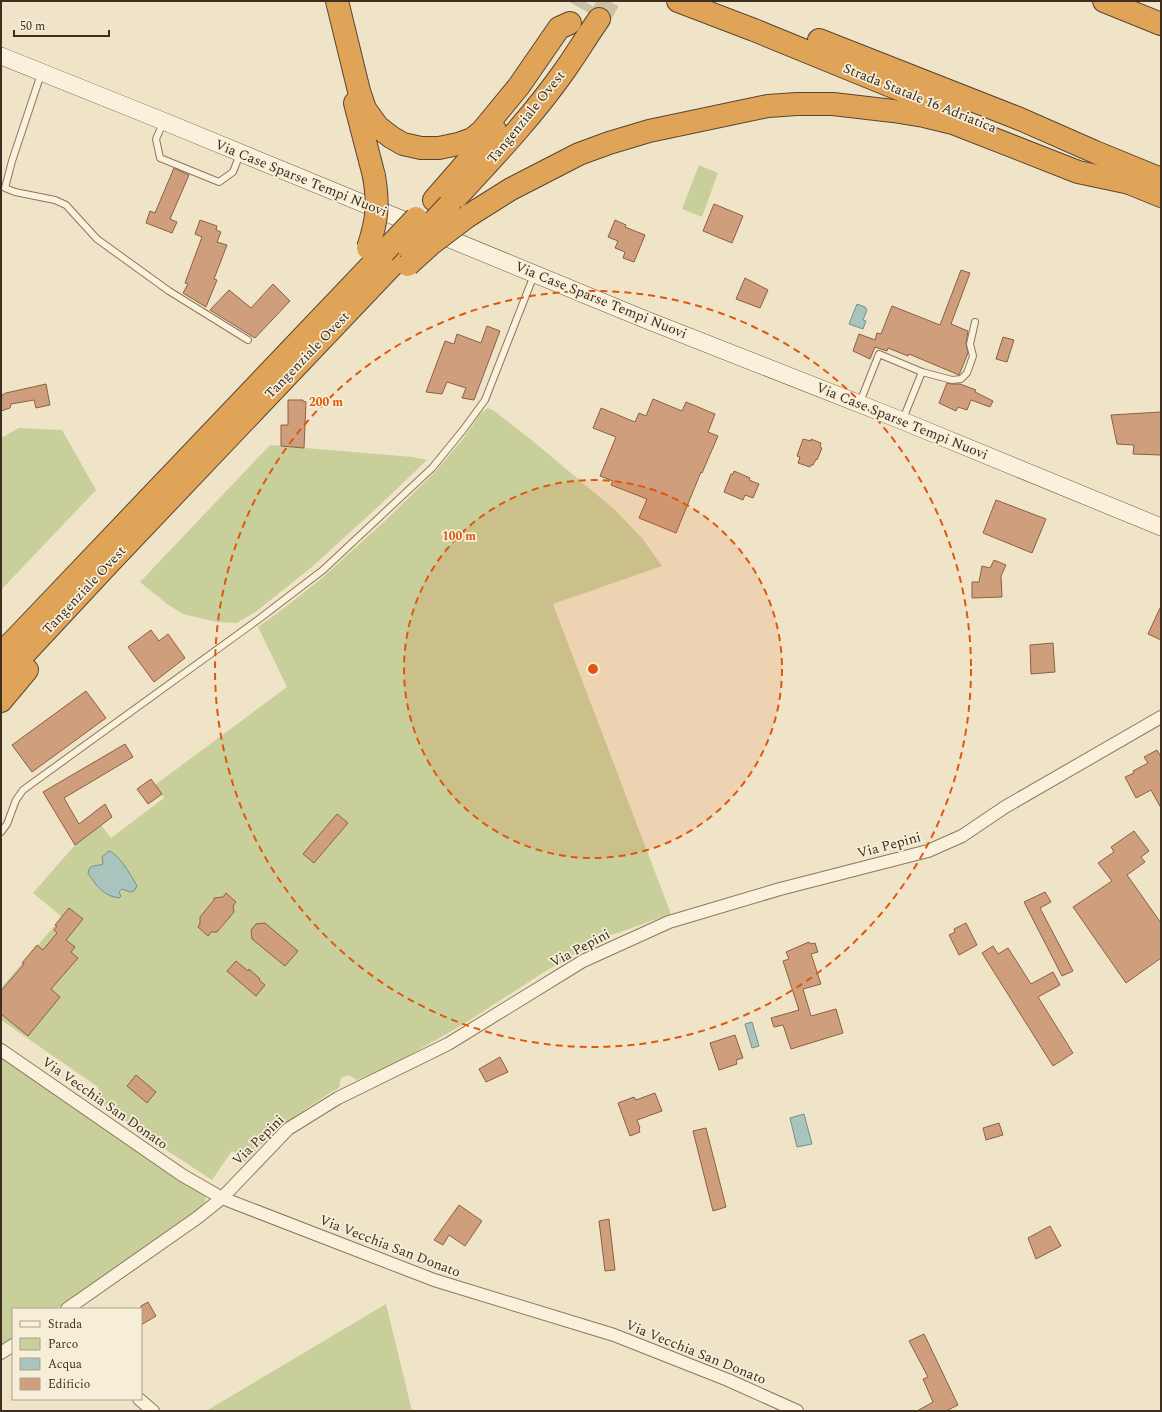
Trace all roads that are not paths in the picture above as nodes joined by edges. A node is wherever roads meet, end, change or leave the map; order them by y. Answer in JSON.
{"nodes":[{"id":1,"x":328,"y":1,"type":"edge"},
{"id":2,"x":337,"y":1,"type":"edge"},
{"id":3,"x":678,"y":1,"type":"edge"},
{"id":4,"x":720,"y":1,"type":"edge"},
{"id":5,"x":1104,"y":1,"type":"edge"},
{"id":6,"x":599,"y":19,"type":"tunnel mouth"},
{"id":7,"x":1161,"y":24,"type":"edge"},
{"id":8,"x":1,"y":56,"type":"edge"},
{"id":9,"x":41,"y":72,"type":"junction"},
{"id":10,"x":163,"y":121,"type":"junction"},
{"id":11,"x":240,"y":154,"type":"junction"},
{"id":12,"x":1161,"y":179,"type":"edge"},
{"id":13,"x":1130,"y":183,"type":"junction"},
{"id":14,"x":3,"y":187,"type":"edge"},
{"id":15,"x":1161,"y":196,"type":"edge"},
{"id":16,"x":442,"y":202,"type":"junction"},
{"id":17,"x":390,"y":256,"type":"junction"},
{"id":18,"x":534,"y":274,"type":"junction"},
{"id":19,"x":975,"y":322,"type":"dead end"},
{"id":20,"x":248,"y":340,"type":"dead end"},
{"id":21,"x":922,"y":372,"type":"junction"},
{"id":22,"x":859,"y":404,"type":"junction"},
{"id":23,"x":903,"y":421,"type":"junction"},
{"id":24,"x":1161,"y":527,"type":"edge"},
{"id":25,"x":110,"y":562,"type":"junction"},
{"id":26,"x":34,"y":618,"type":"junction"},
{"id":27,"x":1,"y":638,"type":"edge"},
{"id":28,"x":1,"y":654,"type":"edge"},
{"id":29,"x":1,"y":679,"type":"edge"},
{"id":30,"x":1,"y":701,"type":"edge"},
{"id":31,"x":1161,"y":717,"type":"edge"},
{"id":32,"x":1,"y":832,"type":"edge"},
{"id":33,"x":1,"y":1050,"type":"edge"},
{"id":34,"x":222,"y":1198,"type":"junction"},
{"id":35,"x":69,"y":1308,"type":"edge"},
{"id":36,"x":12,"y":1346,"type":"edge"},
{"id":37,"x":1,"y":1353,"type":"edge"},
{"id":38,"x":140,"y":1400,"type":"edge"},
{"id":39,"x":153,"y":1411,"type":"edge"},
{"id":40,"x":797,"y":1411,"type":"edge"}],
"edges":[{"from":1,"to":17,"type":"highway","bridge":true},
{"from":2,"to":16,"type":"highway","name":"Tangenziale Ovest"},
{"from":3,"to":13,"type":"highway","name":"Strada Statale 16 Adriatica"},
{"from":4,"to":12,"type":"highway","name":"Strada Statale 16 Adriatica"},
{"from":5,"to":7,"type":"highway"},
{"from":6,"to":16,"type":"highway","name":"Tangenziale Ovest"},
{"from":8,"to":9,"type":"street","name":"Via Case Sparse Tempi Nuovi"},
{"from":9,"to":10,"type":"street","name":"Via Case Sparse Tempi Nuovi"},
{"from":9,"to":14,"type":"lane"},
{"from":10,"to":11,"type":"street","name":"Via Case Sparse Tempi Nuovi"},
{"from":10,"to":11,"type":"lane"},
{"from":11,"to":18,"type":"street","name":"Via Case Sparse Tempi Nuovi"},
{"from":13,"to":15,"type":"highway","name":"Strada Statale 16 Adriatica"},
{"from":13,"to":17,"type":"highway","bridge":true},
{"from":14,"to":20,"type":"lane"},
{"from":16,"to":17,"type":"highway","name":"Tangenziale Ovest","bridge":true},
{"from":17,"to":25,"type":"highway","name":"Tangenziale Ovest"},
{"from":17,"to":26,"type":"highway","name":"Tangenziale Ovest"},
{"from":18,"to":22,"type":"street","name":"Via Case Sparse Tempi Nuovi"},
{"from":18,"to":32,"type":"lane"},
{"from":19,"to":21,"type":"lane"},
{"from":21,"to":22,"type":"lane"},
{"from":21,"to":23,"type":"lane"},
{"from":22,"to":23,"type":"street","name":"Via Case Sparse Tempi Nuovi"},
{"from":23,"to":24,"type":"street","name":"Via Case Sparse Tempi Nuovi"},
{"from":25,"to":29,"type":"highway","name":"Tangenziale Ovest"},
{"from":25,"to":30,"type":"highway"},
{"from":26,"to":27,"type":"highway"},
{"from":26,"to":28,"type":"highway","name":"Tangenziale Ovest"},
{"from":31,"to":34,"type":"street","name":"Via Pepini"},
{"from":33,"to":34,"type":"street","name":"Via Vecchia San Donato"},
{"from":34,"to":35,"type":"street","name":"Via Pepini"},
{"from":34,"to":40,"type":"street","name":"Via Vecchia San Donato"},
{"from":36,"to":37,"type":"street"},
{"from":38,"to":39,"type":"street"}]}
